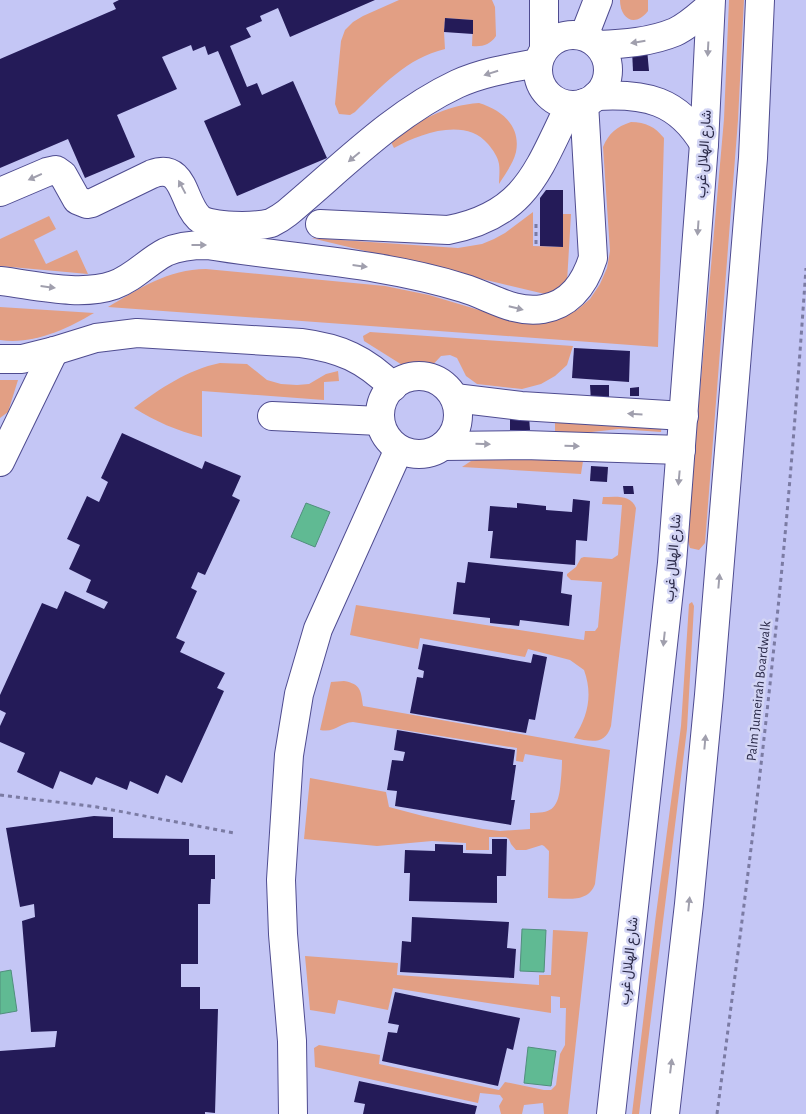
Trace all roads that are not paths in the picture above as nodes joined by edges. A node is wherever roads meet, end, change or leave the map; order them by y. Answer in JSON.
{"nodes":[{"id":1,"x":544,"y":0,"type":"edge"},
{"id":2,"x":598,"y":0,"type":"edge"},
{"id":3,"x":760,"y":0,"type":"edge"},
{"id":4,"x":710,"y":3,"type":"edge"},
{"id":5,"x":591,"y":41,"type":"junction"},
{"id":6,"x":541,"y":56,"type":"junction"},
{"id":7,"x":583,"y":101,"type":"junction"},
{"id":8,"x":704,"y":144,"type":"junction"},
{"id":9,"x":0,"y":192,"type":"edge"},
{"id":10,"x":320,"y":224,"type":"dead end"},
{"id":11,"x":226,"y":237,"type":"junction"},
{"id":12,"x":0,"y":281,"type":"edge"},
{"id":13,"x":54,"y":351,"type":"junction"},
{"id":14,"x":0,"y":359,"type":"edge"},
{"id":15,"x":393,"y":387,"type":"junction"},
{"id":16,"x":455,"y":398,"type":"junction"},
{"id":17,"x":272,"y":416,"type":"dead end"},
{"id":18,"x":684,"y":416,"type":"junction"},
{"id":19,"x":380,"y":421,"type":"junction"},
{"id":20,"x":443,"y":446,"type":"junction"},
{"id":21,"x":399,"y":448,"type":"junction"},
{"id":22,"x":681,"y":450,"type":"junction"},
{"id":23,"x":0,"y":462,"type":"edge"},
{"id":24,"x":293,"y":1114,"type":"edge"},
{"id":25,"x":611,"y":1114,"type":"edge"},
{"id":26,"x":665,"y":1114,"type":"edge"}],
"edges":[{"from":1,"to":6,"type":"main road"},
{"from":2,"to":5,"type":"main road"},
{"from":26,"to":3,"type":"main road","one_way":true},
{"from":4,"to":5,"type":"main road","one_way":true},
{"from":4,"to":8,"type":"main road","name":"شارع الهلال غرب","one_way":true},
{"from":5,"to":6,"type":"main road"},
{"from":5,"to":7,"type":"main road"},
{"from":6,"to":7,"type":"main road"},
{"from":6,"to":11,"type":"main road","one_way":true},
{"from":7,"to":8,"type":"main road"},
{"from":7,"to":10,"type":"main road"},
{"from":11,"to":7,"type":"main road","one_way":true},
{"from":8,"to":18,"type":"main road","name":"شارع الهلال غرب","one_way":true},
{"from":11,"to":9,"type":"main road","one_way":true},
{"from":12,"to":11,"type":"main road","one_way":true},
{"from":13,"to":14,"type":"main road"},
{"from":13,"to":15,"type":"main road"},
{"from":13,"to":23,"type":"main road"},
{"from":15,"to":16,"type":"main road"},
{"from":15,"to":19,"type":"main road"},
{"from":18,"to":16,"type":"main road","one_way":true},
{"from":16,"to":20,"type":"main road"},
{"from":17,"to":19,"type":"main road"},
{"from":18,"to":22,"type":"main road","name":"شارع الهلال غرب"},
{"from":19,"to":21,"type":"main road"},
{"from":20,"to":21,"type":"main road"},
{"from":20,"to":22,"type":"main road","one_way":true},
{"from":21,"to":24,"type":"main road"},
{"from":22,"to":25,"type":"main road","name":"شارع الهلال غرب","one_way":true}]}
